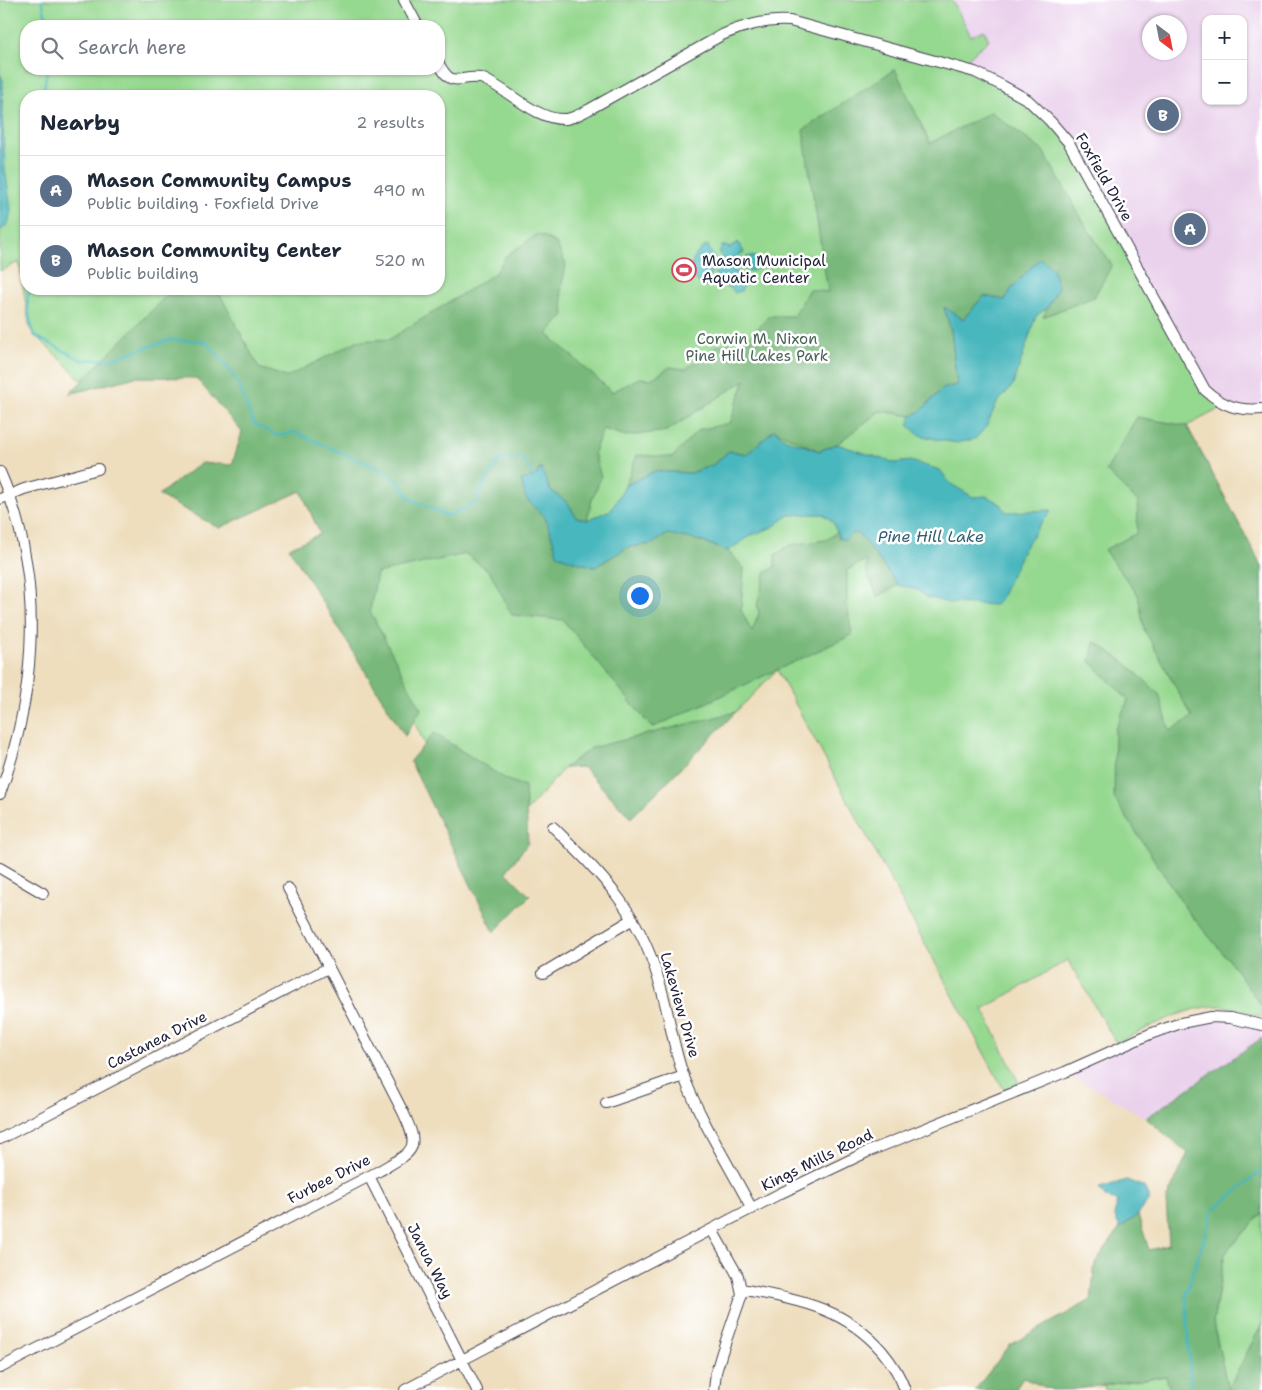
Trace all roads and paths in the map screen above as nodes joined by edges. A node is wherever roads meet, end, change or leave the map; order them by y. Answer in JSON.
{"nodes":[{"id":1,"x":404,"y":0,"type":"edge"},
{"id":2,"x":415,"y":20,"type":"edge"},
{"id":3,"x":445,"y":73,"type":"edge"},
{"id":4,"x":1262,"y":409,"type":"edge"},
{"id":5,"x":98,"y":469,"type":"dead end"},
{"id":6,"x":0,"y":472,"type":"edge"},
{"id":7,"x":4,"y":497,"type":"edge"},
{"id":8,"x":0,"y":794,"type":"edge"},
{"id":9,"x":553,"y":827,"type":"dead end"},
{"id":10,"x":0,"y":868,"type":"edge"},
{"id":11,"x":288,"y":888,"type":"dead end"},
{"id":12,"x":43,"y":893,"type":"dead end"},
{"id":13,"x":633,"y":919,"type":"junction"},
{"id":14,"x":328,"y":968,"type":"junction"},
{"id":15,"x":543,"y":973,"type":"dead end"},
{"id":16,"x":1262,"y":1025,"type":"edge"},
{"id":17,"x":684,"y":1076,"type":"junction"},
{"id":18,"x":606,"y":1103,"type":"dead end"},
{"id":19,"x":0,"y":1139,"type":"edge"},
{"id":20,"x":369,"y":1176,"type":"junction"},
{"id":21,"x":752,"y":1209,"type":"junction"},
{"id":22,"x":712,"y":1230,"type":"junction"},
{"id":23,"x":742,"y":1289,"type":"junction"},
{"id":24,"x":462,"y":1360,"type":"junction"},
{"id":25,"x":0,"y":1368,"type":"edge"},
{"id":26,"x":405,"y":1390,"type":"edge"},
{"id":27,"x":477,"y":1390,"type":"edge"},
{"id":28,"x":714,"y":1390,"type":"edge"},
{"id":29,"x":905,"y":1390,"type":"edge"}],
"edges":[{"from":1,"to":2,"type":"street"},
{"from":3,"to":4,"type":"street","name":"Foxfield Drive"},
{"from":5,"to":7,"type":"street"},
{"from":6,"to":7,"type":"street"},
{"from":7,"to":8,"type":"street"},
{"from":9,"to":13,"type":"street","name":"Lakeview Drive"},
{"from":10,"to":12,"type":"street"},
{"from":11,"to":14,"type":"street","name":"Furbee Drive"},
{"from":13,"to":15,"type":"street"},
{"from":13,"to":17,"type":"street","name":"Lakeview Drive"},
{"from":14,"to":19,"type":"street","name":"Castanea Drive"},
{"from":14,"to":20,"type":"street","name":"Furbee Drive"},
{"from":16,"to":21,"type":"street","name":"Kings Mills Road"},
{"from":17,"to":18,"type":"street"},
{"from":17,"to":21,"type":"street","name":"Lakeview Drive"},
{"from":20,"to":24,"type":"street","name":"Janua Way"},
{"from":20,"to":25,"type":"street","name":"Furbee Drive"},
{"from":21,"to":22,"type":"street","name":"Kings Mills Road"},
{"from":22,"to":23,"type":"street"},
{"from":22,"to":24,"type":"street","name":"Kings Mills Road"},
{"from":23,"to":28,"type":"street"},
{"from":23,"to":29,"type":"street"},
{"from":24,"to":26,"type":"street","name":"Kings Mills Road"},
{"from":24,"to":27,"type":"street","name":"Janua Way"}]}
